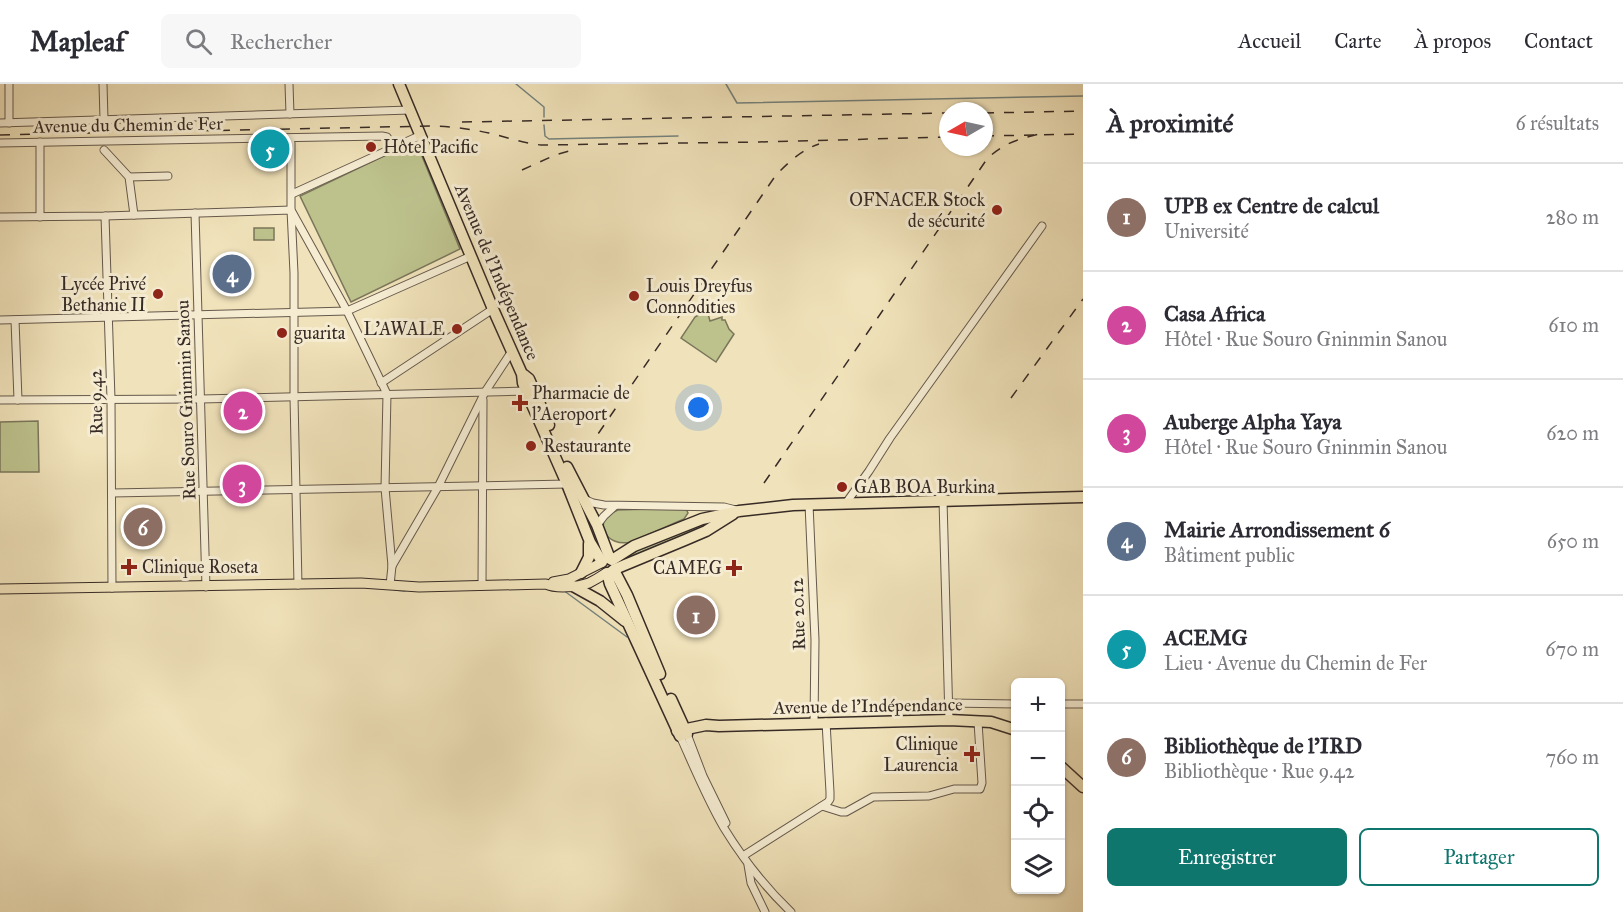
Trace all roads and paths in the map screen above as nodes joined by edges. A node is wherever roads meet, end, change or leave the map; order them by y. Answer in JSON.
{"nodes":[{"id":1,"x":9,"y":84,"type":"edge"},
{"id":2,"x":103,"y":84,"type":"edge"},
{"id":3,"x":289,"y":84,"type":"edge"},
{"id":4,"x":399,"y":84,"type":"edge"},
{"id":5,"x":410,"y":110,"type":"junction"},
{"id":6,"x":290,"y":114,"type":"junction"},
{"id":7,"x":104,"y":119,"type":"junction"},
{"id":8,"x":0,"y":123,"type":"edge"},
{"id":9,"x":9,"y":123,"type":"junction"},
{"id":10,"x":421,"y":135,"type":"junction"},
{"id":11,"x":40,"y":142,"type":"junction"},
{"id":12,"x":0,"y":143,"type":"edge"},
{"id":13,"x":291,"y":143,"type":"dead end"},
{"id":14,"x":394,"y":148,"type":"junction"},
{"id":15,"x":104,"y":150,"type":"dead end"},
{"id":16,"x":168,"y":176,"type":"dead end"},
{"id":17,"x":129,"y":177,"type":"junction"},
{"id":18,"x":292,"y":194,"type":"junction"},
{"id":19,"x":291,"y":210,"type":"junction"},
{"id":20,"x":195,"y":213,"type":"junction"},
{"id":21,"x":134,"y":215,"type":"junction"},
{"id":22,"x":105,"y":216,"type":"junction"},
{"id":23,"x":0,"y":217,"type":"edge"},
{"id":24,"x":40,"y":217,"type":"junction"},
{"id":25,"x":1042,"y":226,"type":"dead end"},
{"id":26,"x":471,"y":256,"type":"junction"},
{"id":27,"x":493,"y":309,"type":"junction"},
{"id":28,"x":347,"y":311,"type":"junction"},
{"id":29,"x":294,"y":313,"type":"junction"},
{"id":30,"x":198,"y":315,"type":"junction"},
{"id":31,"x":109,"y":318,"type":"junction"},
{"id":32,"x":0,"y":320,"type":"edge"},
{"id":33,"x":15,"y":320,"type":"junction"},
{"id":34,"x":512,"y":351,"type":"junction"},
{"id":35,"x":522,"y":374,"type":"junction"},
{"id":36,"x":381,"y":382,"type":"junction"},
{"id":37,"x":526,"y":391,"type":"junction"},
{"id":38,"x":387,"y":394,"type":"junction"},
{"id":39,"x":484,"y":395,"type":"junction"},
{"id":40,"x":294,"y":397,"type":"junction"},
{"id":41,"x":111,"y":399,"type":"junction"},
{"id":42,"x":201,"y":399,"type":"junction"},
{"id":43,"x":0,"y":400,"type":"edge"},
{"id":44,"x":18,"y":400,"type":"junction"},
{"id":45,"x":567,"y":484,"type":"junction"},
{"id":46,"x":438,"y":487,"type":"junction"},
{"id":47,"x":481,"y":487,"type":"junction"},
{"id":48,"x":385,"y":488,"type":"junction"},
{"id":49,"x":296,"y":489,"type":"junction"},
{"id":50,"x":203,"y":491,"type":"junction"},
{"id":51,"x":112,"y":493,"type":"junction"},
{"id":52,"x":1083,"y":497,"type":"edge"},
{"id":53,"x":582,"y":498,"type":"junction"},
{"id":54,"x":944,"y":500,"type":"junction"},
{"id":55,"x":846,"y":503,"type":"junction"},
{"id":56,"x":810,"y":504,"type":"junction"},
{"id":57,"x":615,"y":506,"type":"junction"},
{"id":58,"x":738,"y":511,"type":"junction"},
{"id":59,"x":597,"y":525,"type":"junction"},
{"id":60,"x":587,"y":535,"type":"junction"},
{"id":61,"x":392,"y":566,"type":"junction"},
{"id":62,"x":608,"y":566,"type":"junction"},
{"id":63,"x":581,"y":573,"type":"junction"},
{"id":64,"x":546,"y":584,"type":"junction"},
{"id":65,"x":298,"y":585,"type":"junction"},
{"id":66,"x":390,"y":585,"type":"junction"},
{"id":67,"x":482,"y":586,"type":"junction"},
{"id":68,"x":573,"y":586,"type":"junction"},
{"id":69,"x":206,"y":587,"type":"junction"},
{"id":70,"x":111,"y":588,"type":"junction"},
{"id":71,"x":0,"y":589,"type":"edge"},
{"id":72,"x":628,"y":624,"type":"junction"},
{"id":73,"x":949,"y":703,"type":"junction"},
{"id":74,"x":1011,"y":704,"type":"edge"},
{"id":75,"x":1080,"y":704,"type":"edge"},
{"id":76,"x":676,"y":710,"type":"junction"},
{"id":77,"x":1083,"y":711,"type":"edge"},
{"id":78,"x":949,"y":720,"type":"junction"},
{"id":79,"x":826,"y":722,"type":"junction"},
{"id":80,"x":978,"y":722,"type":"junction"},
{"id":81,"x":814,"y":723,"type":"junction"},
{"id":82,"x":706,"y":724,"type":"junction"},
{"id":83,"x":719,"y":726,"type":"junction"},
{"id":84,"x":1011,"y":728,"type":"edge"},
{"id":85,"x":682,"y":732,"type":"junction"},
{"id":86,"x":1065,"y":771,"type":"edge"},
{"id":87,"x":1083,"y":787,"type":"edge"},
{"id":88,"x":822,"y":806,"type":"junction"},
{"id":89,"x":742,"y":854,"type":"junction"},
{"id":90,"x":748,"y":864,"type":"junction"},
{"id":91,"x":765,"y":912,"type":"edge"},
{"id":92,"x":791,"y":912,"type":"edge"}],
"edges":[{"from":1,"to":9,"type":"street"},
{"from":2,"to":7,"type":"street"},
{"from":3,"to":6,"type":"street"},
{"from":4,"to":5,"type":"highway","name":"Avenue de l'Indépendance"},
{"from":5,"to":6,"type":"street","name":"Avenue du Chemin de Fer"},
{"from":5,"to":10,"type":"highway","name":"Avenue de l'Indépendance"},
{"from":6,"to":7,"type":"street","name":"Avenue du Chemin de Fer"},
{"from":7,"to":9,"type":"street","name":"Avenue du Chemin de Fer"},
{"from":8,"to":9,"type":"street","name":"Avenue du Chemin de Fer"},
{"from":10,"to":14,"type":"street"},
{"from":10,"to":26,"type":"highway","name":"Avenue de l'Indépendance"},
{"from":11,"to":12,"type":"street","name":"Avenue du Chemin de Fer"},
{"from":11,"to":14,"type":"street","name":"Avenue du Chemin de Fer"},
{"from":11,"to":24,"type":"street"},
{"from":13,"to":18,"type":"street"},
{"from":14,"to":18,"type":"street"},
{"from":15,"to":17,"type":"street"},
{"from":16,"to":17,"type":"street"},
{"from":17,"to":21,"type":"street"},
{"from":18,"to":19,"type":"street"},
{"from":19,"to":20,"type":"street"},
{"from":19,"to":28,"type":"street"},
{"from":19,"to":29,"type":"street"},
{"from":20,"to":21,"type":"street"},
{"from":20,"to":30,"type":"street","name":"Rue Souro Gninmin Sanou"},
{"from":21,"to":22,"type":"street"},
{"from":22,"to":24,"type":"street"},
{"from":22,"to":31,"type":"street","name":"Rue 9.42"},
{"from":23,"to":24,"type":"street"},
{"from":25,"to":55,"type":"street"},
{"from":26,"to":27,"type":"highway","name":"Avenue de l'Indépendance"},
{"from":26,"to":28,"type":"street"},
{"from":27,"to":34,"type":"highway","name":"Avenue de l'Indépendance"},
{"from":27,"to":36,"type":"street"},
{"from":28,"to":29,"type":"street"},
{"from":28,"to":36,"type":"street"},
{"from":29,"to":30,"type":"street"},
{"from":29,"to":40,"type":"street"},
{"from":30,"to":31,"type":"street"},
{"from":30,"to":42,"type":"street","name":"Rue Souro Gninmin Sanou"},
{"from":31,"to":33,"type":"street"},
{"from":31,"to":41,"type":"street","name":"Rue 9.42"},
{"from":32,"to":33,"type":"street"},
{"from":33,"to":44,"type":"street"},
{"from":34,"to":35,"type":"highway","name":"Avenue de l'Indépendance"},
{"from":34,"to":39,"type":"street"},
{"from":35,"to":37,"type":"highway","name":"Avenue de l'Indépendance"},
{"from":35,"to":53,"type":"highway","name":"Avenue de l'Indépendance"},
{"from":36,"to":38,"type":"street"},
{"from":37,"to":39,"type":"street"},
{"from":37,"to":45,"type":"highway","name":"Avenue de l'Indépendance"},
{"from":38,"to":39,"type":"street"},
{"from":38,"to":40,"type":"street"},
{"from":38,"to":48,"type":"street"},
{"from":39,"to":46,"type":"street"},
{"from":39,"to":47,"type":"street"},
{"from":40,"to":42,"type":"street"},
{"from":40,"to":49,"type":"street"},
{"from":41,"to":42,"type":"street"},
{"from":41,"to":44,"type":"street"},
{"from":41,"to":51,"type":"street","name":"Rue 9.42"},
{"from":42,"to":50,"type":"street","name":"Rue Souro Gninmin Sanou"},
{"from":43,"to":44,"type":"street"},
{"from":45,"to":47,"type":"street"},
{"from":45,"to":60,"type":"highway","name":"Avenue de l'Indépendance"},
{"from":46,"to":47,"type":"street"},
{"from":46,"to":48,"type":"street"},
{"from":46,"to":61,"type":"street"},
{"from":47,"to":67,"type":"street"},
{"from":48,"to":49,"type":"street"},
{"from":48,"to":61,"type":"street"},
{"from":49,"to":50,"type":"street"},
{"from":49,"to":65,"type":"street"},
{"from":50,"to":51,"type":"street"},
{"from":50,"to":69,"type":"street","name":"Rue Souro Gninmin Sanou"},
{"from":51,"to":70,"type":"street","name":"Rue 9.42"},
{"from":52,"to":54,"type":"highway"},
{"from":53,"to":57,"type":"street"},
{"from":53,"to":59,"type":"highway","name":"Avenue de l'Indépendance"},
{"from":54,"to":55,"type":"highway"},
{"from":54,"to":73,"type":"street"},
{"from":55,"to":56,"type":"highway"},
{"from":56,"to":58,"type":"highway"},
{"from":56,"to":81,"type":"street","name":"Rue 20.12"},
{"from":57,"to":58,"type":"street"},
{"from":57,"to":59,"type":"street"},
{"from":58,"to":62,"type":"highway"},
{"from":59,"to":62,"type":"highway","name":"Avenue de l'Indépendance"},
{"from":60,"to":62,"type":"highway","name":"Avenue de l'Indépendance"},
{"from":60,"to":63,"type":"highway"},
{"from":61,"to":66,"type":"street"},
{"from":62,"to":63,"type":"main road"},
{"from":62,"to":68,"type":"main road"},
{"from":62,"to":72,"type":"highway","name":"Avenue de l'Indépendance"},
{"from":62,"to":76,"type":"highway","name":"Avenue de l'Indépendance"},
{"from":63,"to":64,"type":"main road"},
{"from":64,"to":67,"type":"main road"},
{"from":64,"to":68,"type":"main road"},
{"from":65,"to":66,"type":"main road"},
{"from":65,"to":69,"type":"main road"},
{"from":66,"to":67,"type":"main road"},
{"from":68,"to":72,"type":"highway"},
{"from":69,"to":70,"type":"main road"},
{"from":70,"to":71,"type":"main road"},
{"from":72,"to":85,"type":"highway","name":"Avenue de l'Indépendance"},
{"from":73,"to":74,"type":"street"},
{"from":73,"to":78,"type":"street"},
{"from":75,"to":77,"type":"street"},
{"from":76,"to":82,"type":"highway"},
{"from":76,"to":85,"type":"highway","name":"Avenue de l'Indépendance"},
{"from":78,"to":79,"type":"highway","name":"Avenue de l'Indépendance"},
{"from":78,"to":80,"type":"highway","name":"Avenue de l'Indépendance"},
{"from":79,"to":81,"type":"highway","name":"Avenue de l'Indépendance"},
{"from":79,"to":88,"type":"street"},
{"from":80,"to":84,"type":"highway","name":"Avenue de l'Indépendance"},
{"from":80,"to":88,"type":"street"},
{"from":81,"to":83,"type":"highway","name":"Avenue de l'Indépendance"},
{"from":82,"to":83,"type":"highway","name":"Avenue de l'Indépendance"},
{"from":82,"to":85,"type":"highway"},
{"from":83,"to":85,"type":"highway","name":"Avenue de l'Indépendance"},
{"from":85,"to":89,"type":"street"},
{"from":86,"to":87,"type":"highway"},
{"from":88,"to":89,"type":"street"},
{"from":89,"to":90,"type":"street"},
{"from":90,"to":91,"type":"street"},
{"from":90,"to":92,"type":"street"}]}
